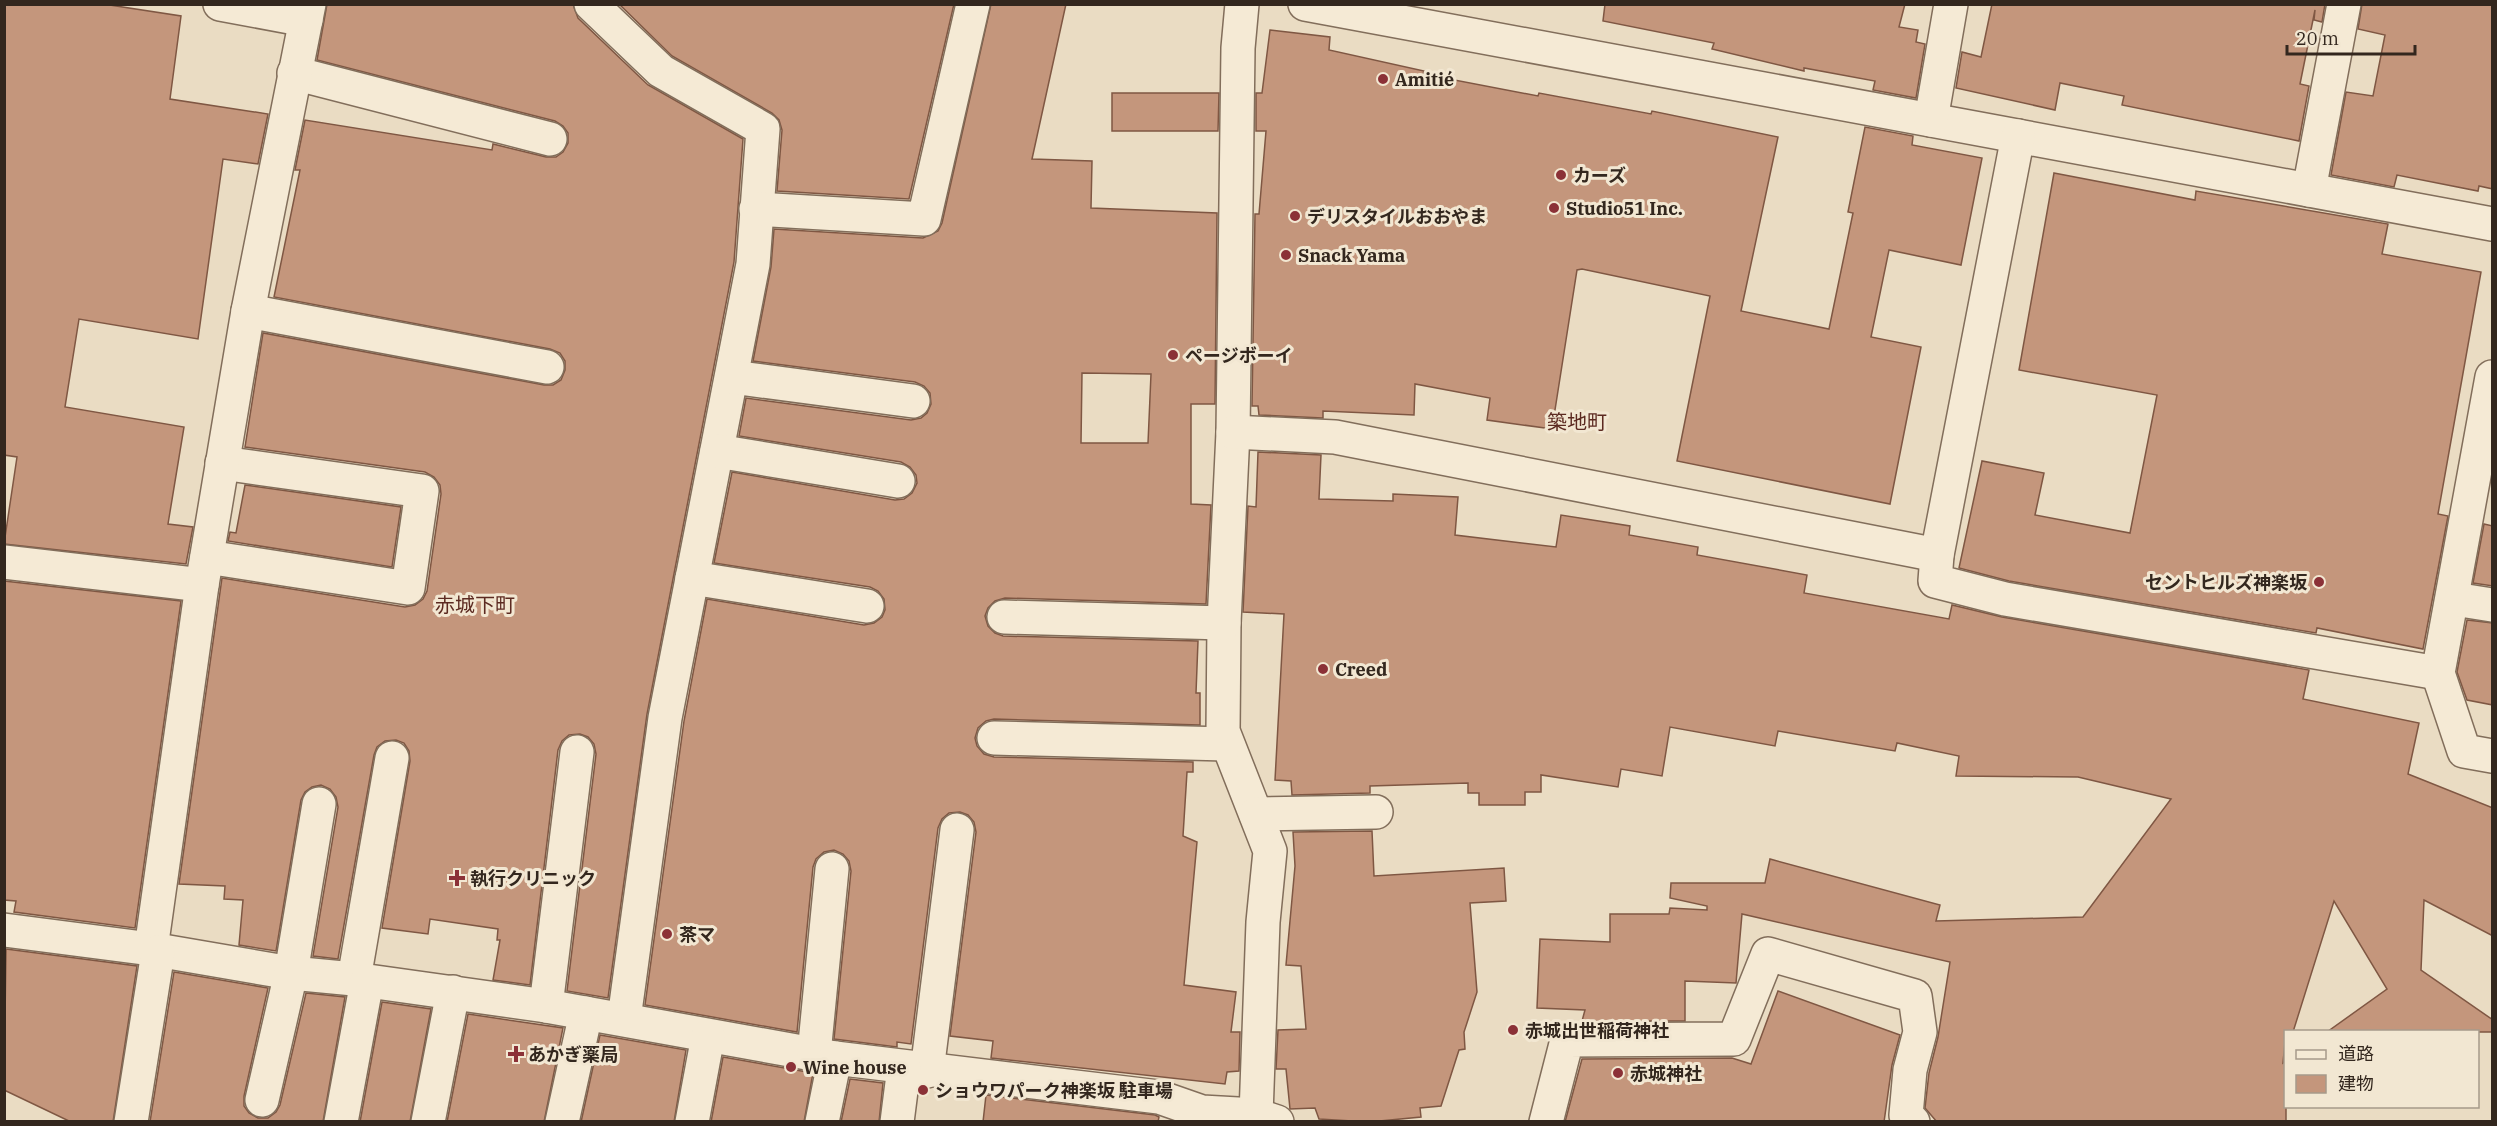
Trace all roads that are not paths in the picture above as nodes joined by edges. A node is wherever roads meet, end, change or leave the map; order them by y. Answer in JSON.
{"nodes":[{"id":1,"x":220,"y":4,"type":"edge"},
{"id":2,"x":591,"y":4,"type":"edge"},
{"id":3,"x":973,"y":4,"type":"edge"},
{"id":4,"x":1242,"y":4,"type":"edge"},
{"id":5,"x":1305,"y":4,"type":"edge"},
{"id":6,"x":1951,"y":4,"type":"edge"},
{"id":7,"x":2344,"y":4,"type":"edge"},
{"id":8,"x":307,"y":12,"type":"edge"},
{"id":9,"x":294,"y":74,"type":"junction"},
{"id":10,"x":1930,"y":120,"type":"junction"},
{"id":11,"x":2018,"y":136,"type":"junction"},
{"id":12,"x":550,"y":139,"type":"dead end"},
{"id":13,"x":2309,"y":190,"type":"junction"},
{"id":14,"x":756,"y":209,"type":"junction"},
{"id":15,"x":2493,"y":224,"type":"edge"},
{"id":16,"x":248,"y":311,"type":"junction"},
{"id":17,"x":547,"y":367,"type":"dead end"},
{"id":18,"x":732,"y":377,"type":"junction"},
{"id":19,"x":2493,"y":377,"type":"edge"},
{"id":20,"x":913,"y":401,"type":"dead end"},
{"id":21,"x":1233,"y":432,"type":"junction"},
{"id":22,"x":717,"y":451,"type":"junction"},
{"id":23,"x":222,"y":463,"type":"junction"},
{"id":24,"x":898,"y":481,"type":"dead end"},
{"id":25,"x":1937,"y":555,"type":"junction"},
{"id":26,"x":4,"y":562,"type":"edge"},
{"id":27,"x":204,"y":571,"type":"junction"},
{"id":28,"x":692,"y":578,"type":"junction"},
{"id":29,"x":2454,"y":599,"type":"junction"},
{"id":30,"x":2493,"y":605,"type":"edge"},
{"id":31,"x":867,"y":606,"type":"dead end"},
{"id":32,"x":1004,"y":617,"type":"dead end"},
{"id":33,"x":1224,"y":623,"type":"junction"},
{"id":34,"x":2439,"y":673,"type":"junction"},
{"id":35,"x":994,"y":738,"type":"dead end"},
{"id":36,"x":1226,"y":744,"type":"junction"},
{"id":37,"x":577,"y":752,"type":"dead end"},
{"id":38,"x":2493,"y":756,"type":"edge"},
{"id":39,"x":392,"y":758,"type":"dead end"},
{"id":40,"x":319,"y":804,"type":"dead end"},
{"id":41,"x":1376,"y":812,"type":"dead end"},
{"id":42,"x":1256,"y":814,"type":"junction"},
{"id":43,"x":957,"y":830,"type":"dead end"},
{"id":44,"x":832,"y":869,"type":"dead end"},
{"id":45,"x":4,"y":930,"type":"edge"},
{"id":46,"x":154,"y":950,"type":"junction"},
{"id":47,"x":291,"y":973,"type":"junction"},
{"id":48,"x":361,"y":980,"type":"junction"},
{"id":49,"x":453,"y":992,"type":"junction"},
{"id":50,"x":546,"y":1006,"type":"junction"},
{"id":51,"x":586,"y":1013,"type":"junction"},
{"id":52,"x":624,"y":1019,"type":"junction"},
{"id":53,"x":708,"y":1036,"type":"junction"},
{"id":54,"x":824,"y":1056,"type":"junction"},
{"id":55,"x":916,"y":1069,"type":"junction"},
{"id":56,"x":262,"y":1100,"type":"dead end"},
{"id":57,"x":1267,"y":1118,"type":"edge"},
{"id":58,"x":131,"y":1122,"type":"edge"},
{"id":59,"x":341,"y":1122,"type":"edge"},
{"id":60,"x":428,"y":1122,"type":"edge"},
{"id":61,"x":562,"y":1122,"type":"edge"},
{"id":62,"x":692,"y":1122,"type":"edge"},
{"id":63,"x":822,"y":1122,"type":"edge"},
{"id":64,"x":897,"y":1122,"type":"edge"},
{"id":65,"x":1546,"y":1122,"type":"edge"},
{"id":66,"x":1913,"y":1122,"type":"edge"}],
"edges":[{"from":1,"to":8,"type":"street"},
{"from":2,"to":14,"type":"street"},
{"from":3,"to":14,"type":"street"},
{"from":4,"to":21,"type":"street"},
{"from":5,"to":10,"type":"street"},
{"from":6,"to":10,"type":"street"},
{"from":7,"to":13,"type":"street"},
{"from":8,"to":9,"type":"street"},
{"from":9,"to":12,"type":"street"},
{"from":9,"to":16,"type":"street"},
{"from":10,"to":11,"type":"street"},
{"from":11,"to":13,"type":"street"},
{"from":11,"to":25,"type":"street"},
{"from":13,"to":15,"type":"street"},
{"from":14,"to":18,"type":"street"},
{"from":16,"to":17,"type":"street"},
{"from":16,"to":23,"type":"street"},
{"from":18,"to":20,"type":"street"},
{"from":18,"to":22,"type":"street"},
{"from":19,"to":29,"type":"street"},
{"from":21,"to":25,"type":"street"},
{"from":21,"to":33,"type":"street"},
{"from":22,"to":24,"type":"street"},
{"from":22,"to":28,"type":"street"},
{"from":23,"to":27,"type":"street"},
{"from":23,"to":27,"type":"street"},
{"from":25,"to":34,"type":"street"},
{"from":26,"to":27,"type":"street"},
{"from":27,"to":46,"type":"street"},
{"from":28,"to":31,"type":"street"},
{"from":28,"to":52,"type":"street"},
{"from":29,"to":30,"type":"street"},
{"from":29,"to":34,"type":"street"},
{"from":32,"to":33,"type":"street"},
{"from":33,"to":36,"type":"street"},
{"from":34,"to":38,"type":"street"},
{"from":35,"to":36,"type":"street"},
{"from":36,"to":42,"type":"street"},
{"from":37,"to":50,"type":"street"},
{"from":39,"to":48,"type":"street"},
{"from":40,"to":47,"type":"street"},
{"from":41,"to":42,"type":"street"},
{"from":42,"to":57,"type":"street"},
{"from":43,"to":55,"type":"street"},
{"from":44,"to":54,"type":"street"},
{"from":45,"to":46,"type":"street"},
{"from":46,"to":47,"type":"street"},
{"from":46,"to":58,"type":"street"},
{"from":47,"to":48,"type":"street"},
{"from":47,"to":56,"type":"street"},
{"from":48,"to":49,"type":"street"},
{"from":48,"to":59,"type":"street"},
{"from":49,"to":50,"type":"street"},
{"from":49,"to":60,"type":"street"},
{"from":50,"to":51,"type":"street"},
{"from":51,"to":52,"type":"street"},
{"from":51,"to":61,"type":"street"},
{"from":52,"to":53,"type":"street"},
{"from":53,"to":54,"type":"street"},
{"from":53,"to":62,"type":"street"},
{"from":54,"to":55,"type":"street"},
{"from":54,"to":63,"type":"street"},
{"from":55,"to":57,"type":"street"},
{"from":55,"to":64,"type":"street"},
{"from":65,"to":66,"type":"street"}]}
